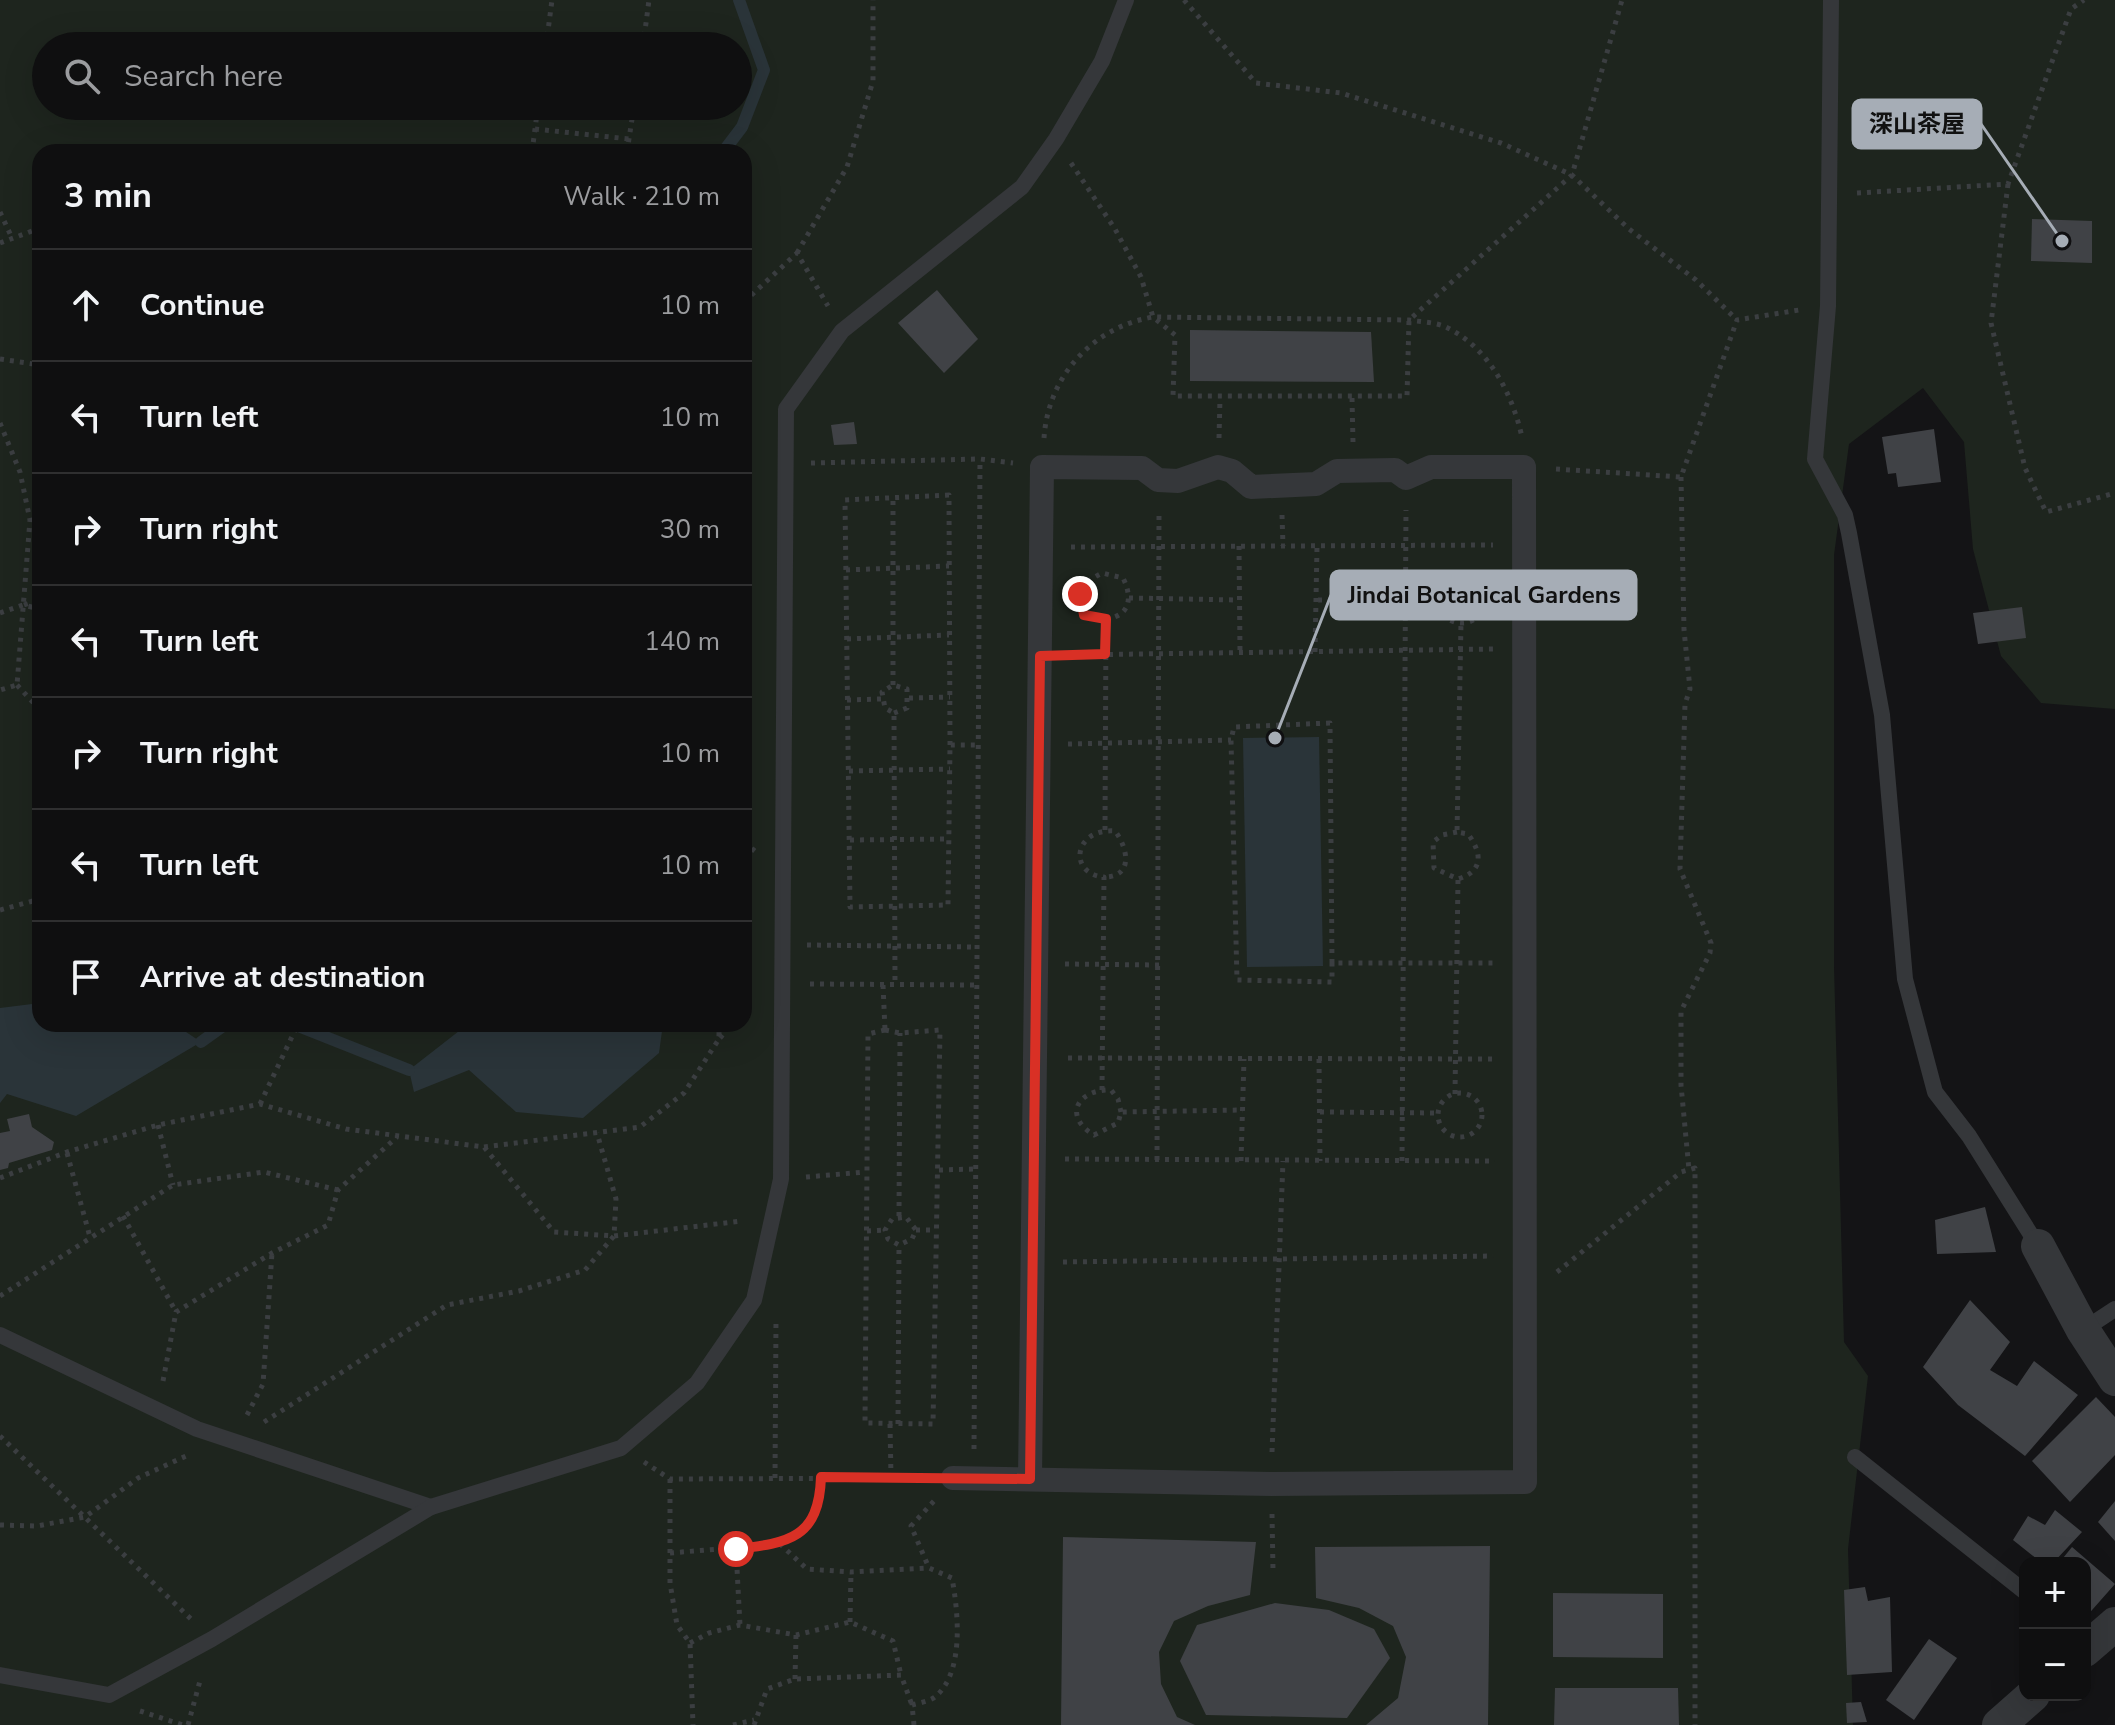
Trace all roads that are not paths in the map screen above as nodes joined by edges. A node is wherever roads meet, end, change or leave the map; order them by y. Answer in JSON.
{"nodes":[{"id":1,"x":1126,"y":0,"type":"edge"},
{"id":2,"x":1831,"y":0,"type":"edge"},
{"id":3,"x":2038,"y":1246,"type":"joint"},
{"id":4,"x":2115,"y":1309,"type":"edge"},
{"id":5,"x":2083,"y":1330,"type":"junction"},
{"id":6,"x":0,"y":1335,"type":"edge"},
{"id":7,"x":2115,"y":1379,"type":"edge"},
{"id":8,"x":1855,"y":1457,"type":"dead end"},
{"id":9,"x":964,"y":1478,"type":"road end"},
{"id":10,"x":1030,"y":1479,"type":"junction"},
{"id":11,"x":431,"y":1507,"type":"junction"},
{"id":12,"x":2019,"y":1587,"type":"edge"},
{"id":13,"x":0,"y":1675,"type":"edge"},
{"id":14,"x":2026,"y":1701,"type":"edge"},
{"id":15,"x":1999,"y":1725,"type":"edge"}],
"edges":[{"from":1,"to":11,"type":"lane"},
{"from":2,"to":3,"type":"lane"},
{"from":3,"to":5,"type":"street"},
{"from":4,"to":5,"type":"lane"},
{"from":5,"to":7,"type":"street"},
{"from":6,"to":11,"type":"lane"},
{"from":8,"to":12,"type":"lane"},
{"from":9,"to":10,"type":"street"},
{"from":10,"to":10,"type":"street"},
{"from":11,"to":13,"type":"lane"},
{"from":14,"to":15,"type":"street"}]}
